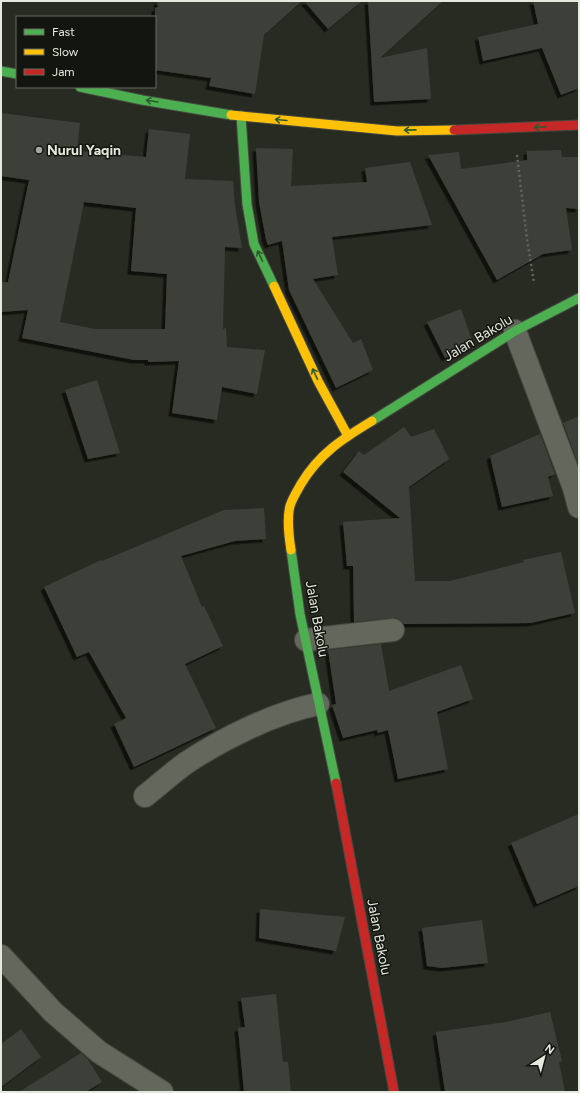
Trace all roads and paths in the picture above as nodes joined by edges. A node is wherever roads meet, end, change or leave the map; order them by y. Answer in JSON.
{"nodes":[{"id":1,"x":1,"y":71,"type":"edge"},
{"id":2,"x":16,"y":74,"type":"edge"},
{"id":3,"x":85,"y":88,"type":"edge"},
{"id":4,"x":241,"y":116,"type":"junction"},
{"id":5,"x":579,"y":124,"type":"edge"},
{"id":6,"x":513,"y":128,"type":"junction"},
{"id":7,"x":534,"y":283,"type":"dead end"},
{"id":8,"x":579,"y":298,"type":"edge"},
{"id":9,"x":515,"y":331,"type":"junction"},
{"id":10,"x":347,"y":433,"type":"junction"},
{"id":11,"x":577,"y":494,"type":"edge"},
{"id":12,"x":393,"y":630,"type":"dead end"},
{"id":13,"x":306,"y":640,"type":"junction"},
{"id":14,"x":314,"y":705,"type":"junction"},
{"id":15,"x":145,"y":796,"type":"dead end"},
{"id":16,"x":1,"y":956,"type":"edge"},
{"id":17,"x":162,"y":1092,"type":"edge"},
{"id":18,"x":394,"y":1092,"type":"edge"}],
"edges":[{"from":1,"to":2,"type":"main road"},
{"from":4,"to":3,"type":"main road","one_way":true},
{"from":6,"to":4,"type":"main road","one_way":true},
{"from":10,"to":4,"type":"main road","one_way":true},
{"from":5,"to":6,"type":"main road","one_way":true},
{"from":6,"to":7,"type":"path"},
{"from":8,"to":9,"type":"main road","name":"Jalan Bakolu"},
{"from":9,"to":10,"type":"main road","name":"Jalan Bakolu"},
{"from":9,"to":11,"type":"street"},
{"from":10,"to":13,"type":"main road","name":"Jalan Bakolu"},
{"from":12,"to":13,"type":"street"},
{"from":13,"to":14,"type":"main road","name":"Jalan Bakolu"},
{"from":14,"to":15,"type":"street"},
{"from":14,"to":18,"type":"main road","name":"Jalan Bakolu"},
{"from":16,"to":17,"type":"street"}]}
